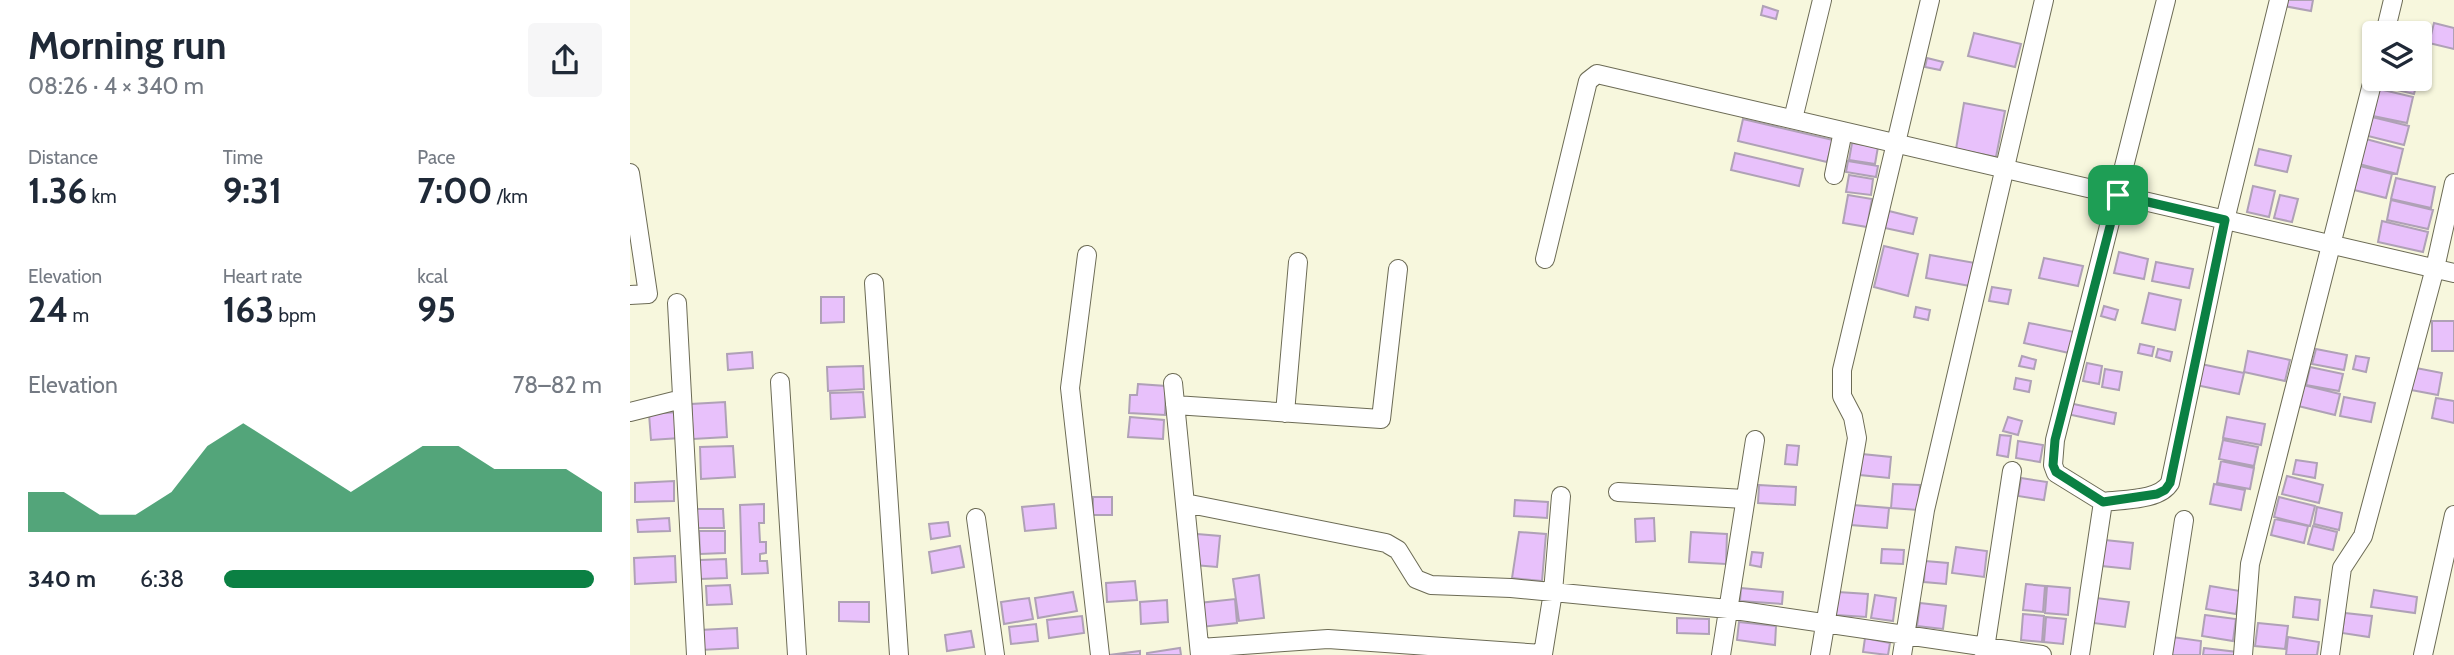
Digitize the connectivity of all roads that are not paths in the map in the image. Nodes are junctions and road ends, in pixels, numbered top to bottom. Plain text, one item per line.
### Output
1 (1822, 0) edge
2 (1930, 0) edge
3 (2044, 0) edge
4 (2166, 0) edge
5 (2278, 0) edge
6 (2393, 0) edge
7 (2388, 21) edge
8 (2370, 91) edge
9 (1793, 119) junction
10 (1843, 131) junction
11 (1897, 144) junction
12 (2003, 169) junction
13 (630, 173) edge
14 (1833, 175) dead end
15 (2454, 183) edge
16 (2118, 195) junction
17 (2225, 220) junction
18 (2332, 245) junction
19 (1087, 255) dead end
20 (1545, 259) dead end
21 (1298, 262) dead end
22 (2435, 268) junction
23 (1398, 269) dead end
24 (2454, 273) edge
25 (874, 283) dead end
26 (630, 295) edge
27 (677, 303) dead end
28 (780, 382) dead end
29 (1173, 383) dead end
30 (682, 399) junction
31 (1175, 405) junction
32 (630, 412) edge
33 (1285, 413) junction
34 (1755, 440) dead end
35 (2012, 471) dead end
36 (1618, 492) dead end
37 (1560, 496) dead end
38 (1745, 499) junction
39 (2103, 502) junction
40 (1185, 503) junction
41 (2454, 515) edge
42 (976, 518) dead end
43 (2184, 520) dead end
44 (1553, 592) junction
45 (1728, 609) junction
46 (1825, 624) junction
47 (1906, 634) junction
48 (1200, 651) edge
49 (1985, 651) edge
50 (1551, 654) edge
51 (696, 655) edge
52 (797, 655) edge
53 (899, 655) edge
54 (995, 655) edge
55 (1100, 655) edge
56 (1721, 655) edge
57 (1820, 655) edge
58 (1902, 655) edge
59 (2042, 655) edge
60 (2080, 655) edge
61 (2163, 655) edge
62 (2243, 655) edge
63 (2330, 655) edge
64 (2423, 655) edge

1 - 9 street
2 - 11 street
3 - 12 street
4 - 16 street
5 - 17 street
6 - 7 street
8 - 18 street
9 - 10 street
9 - 20 street
10 - 11 street
10 - 14 street
11 - 12 street
11 - 46 street
12 - 16 street
12 - 47 street
13 - 26 street
15 - 22 street
16 - 17 street
16 - 39 street
17 - 18 street
17 - 39 street
18 - 22 street
18 - 62 street
19 - 55 street
21 - 33 street
22 - 24 street
22 - 63 street
23 - 33 street
25 - 53 street
27 - 30 street
28 - 52 street
29 - 31 street
30 - 32 street
30 - 51 street
31 - 33 street
31 - 40 street
34 - 38 street
35 - 49 street
36 - 38 street
37 - 44 street
38 - 45 street
39 - 60 street
40 - 44 street
40 - 48 street
41 - 64 street
42 - 54 street
43 - 61 street
44 - 45 street
44 - 50 street
45 - 46 street
45 - 56 street
46 - 47 street
46 - 57 street
47 - 49 street
47 - 58 street
48 - 50 street
49 - 59 street

